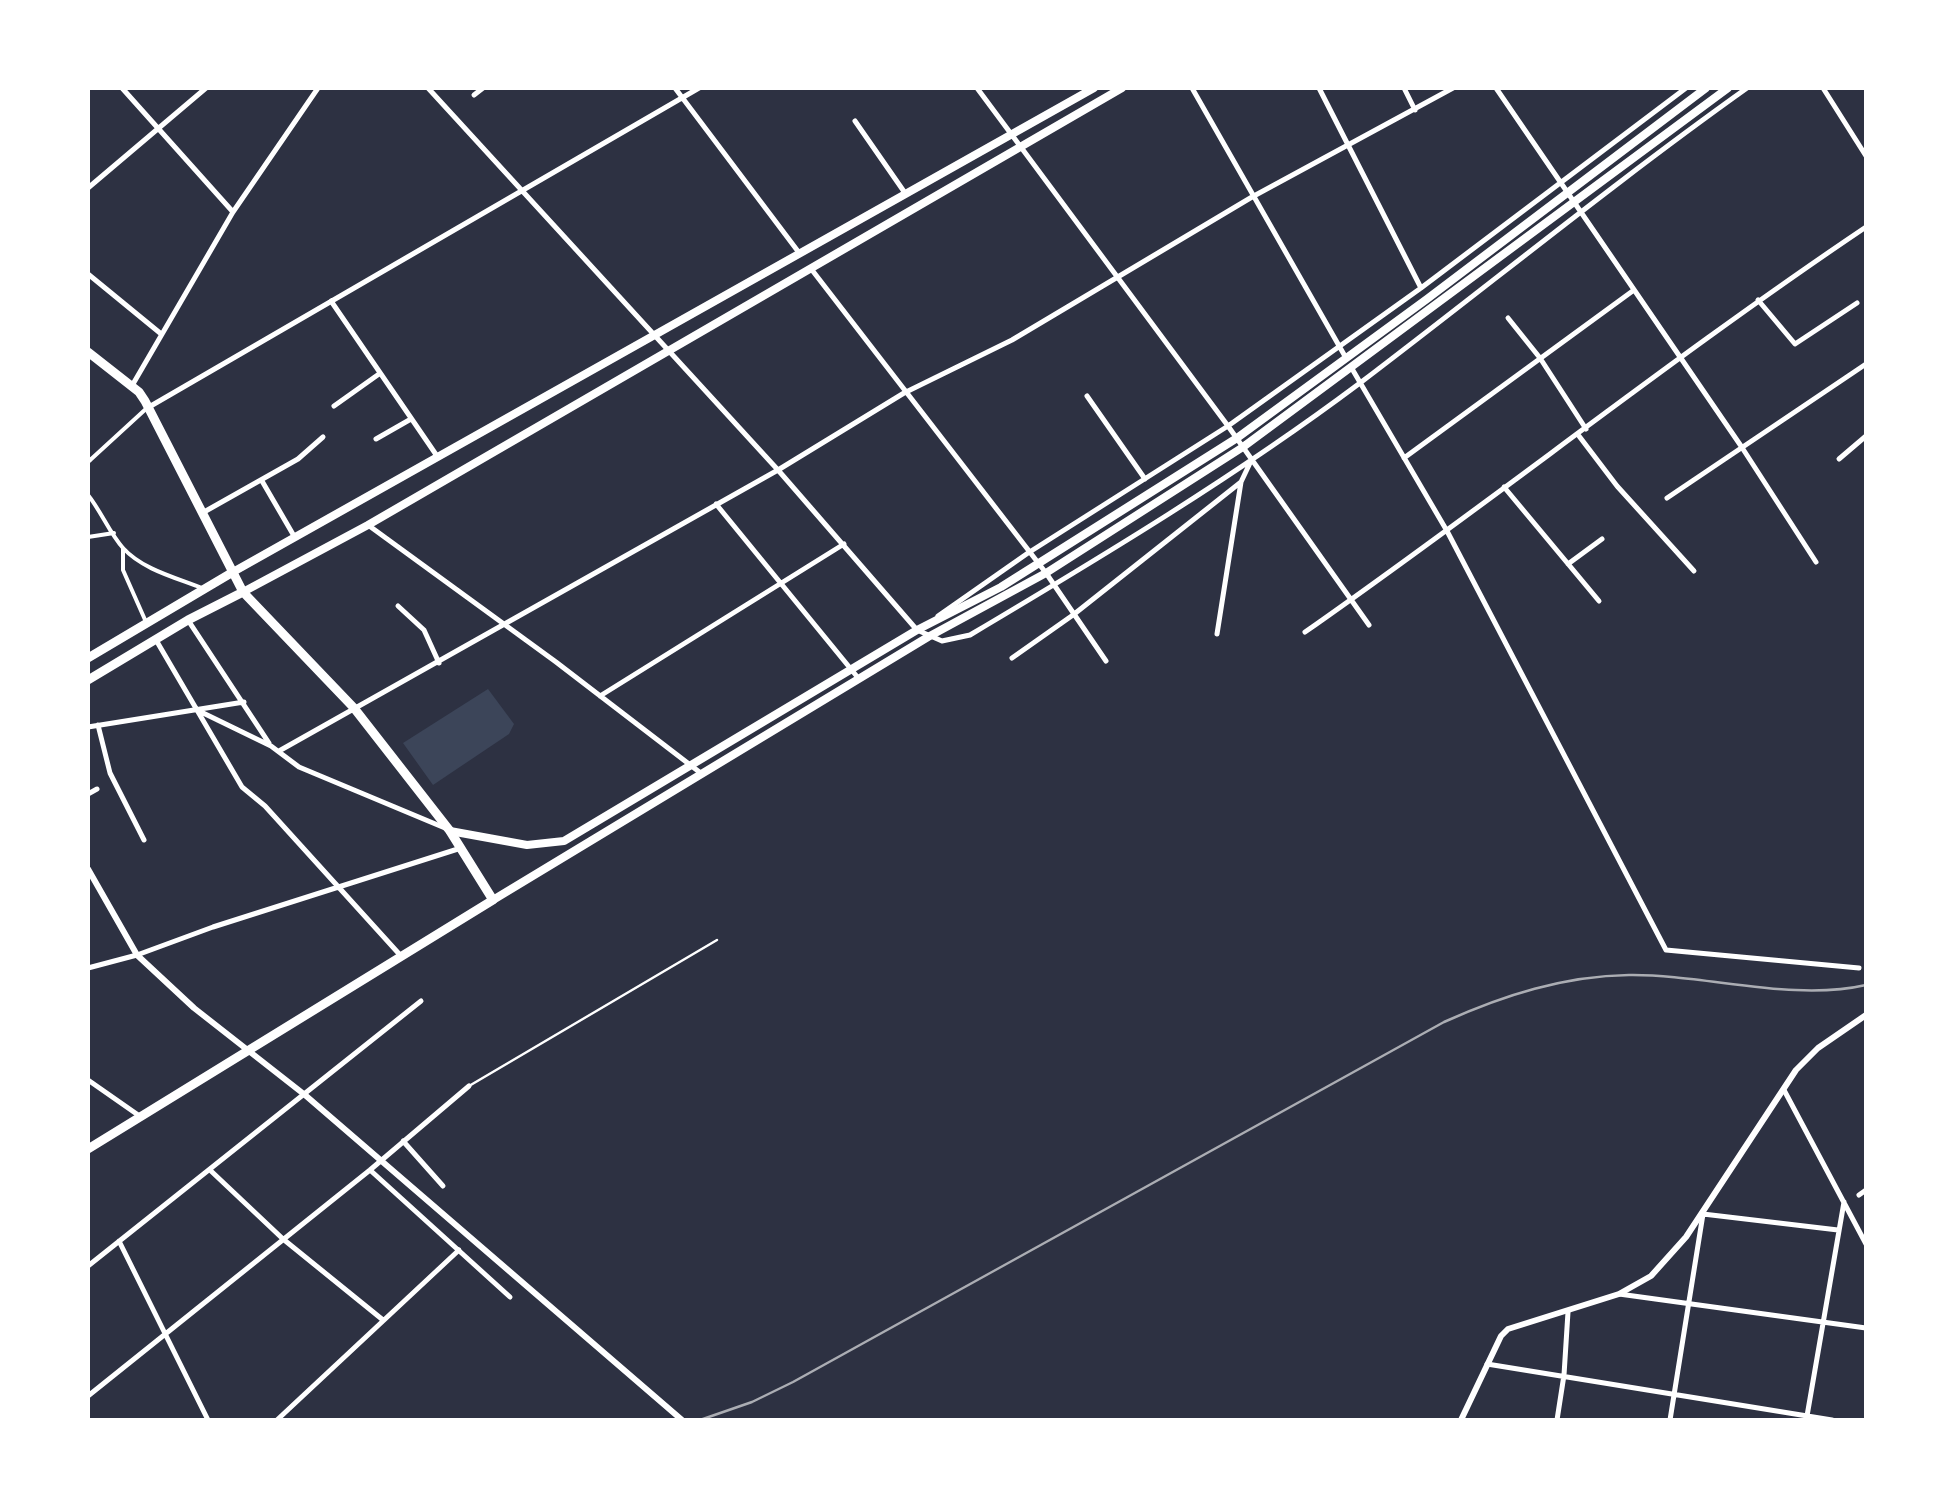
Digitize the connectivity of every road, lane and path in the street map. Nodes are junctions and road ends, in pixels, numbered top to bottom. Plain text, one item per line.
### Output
1 (122, 88) edge
2 (206, 88) edge
3 (318, 88) edge
4 (428, 88) edge
5 (483, 88) edge
6 (675, 88) edge
7 (700, 88) edge
8 (978, 88) edge
9 (1094, 88) edge
10 (1122, 88) edge
11 (1192, 88) edge
12 (1318, 88) edge
13 (1404, 88) edge
14 (1452, 88) edge
15 (1496, 88) edge
16 (1686, 88) edge
17 (1706, 88) edge
18 (1728, 88) edge
19 (1747, 88) edge
20 (1823, 88) edge
21 (474, 96) dead end
22 (682, 97) junction
23 (1414, 110) junction
24 (855, 122) dead end
25 (158, 128) junction
26 (1014, 134) junction
27 (1024, 146) junction
28 (1348, 146) junction
29 (1866, 156) edge
30 (1560, 183) junction
31 (88, 188) edge
32 (525, 190) junction
33 (1567, 193) junction
34 (906, 195) junction
35 (1252, 197) junction
36 (1573, 202) junction
37 (233, 212) junction
38 (1581, 212) junction
39 (1866, 227) edge
40 (800, 254) junction
41 (810, 267) junction
42 (88, 274) edge
43 (1115, 276) junction
44 (1421, 288) junction
45 (1634, 290) junction
46 (1758, 300) junction
47 (331, 301) junction
48 (1857, 303) dead end
49 (1508, 318) dead end
50 (160, 333) junction
51 (654, 334) junction
52 (1339, 346) junction
53 (668, 349) junction
54 (88, 352) edge
55 (1679, 356) junction
56 (1346, 358) junction
57 (1540, 358) junction
58 (1866, 364) edge
59 (1352, 368) junction
60 (379, 374) junction
61 (1360, 383) junction
62 (132, 387) junction
63 (904, 394) junction
64 (1086, 396) dead end
65 (334, 406) dead end
66 (148, 407) junction
67 (411, 419) junction
68 (1228, 426) junction
69 (1586, 429) junction
70 (1578, 435) junction
71 (1866, 436) edge
72 (323, 437) dead end
73 (1237, 438) junction
74 (376, 439) dead end
75 (1741, 446) junction
76 (1243, 447) junction
77 (438, 458) junction
78 (1404, 458) junction
79 (1839, 459) dead end
80 (88, 460) edge
81 (1252, 460) junction
82 (778, 470) junction
83 (1145, 479) junction
84 (261, 480) junction
85 (1241, 482) junction
86 (1504, 487) junction
87 (88, 495) edge
88 (1666, 498) dead end
89 (716, 504) junction
90 (201, 514) junction
91 (368, 525) junction
92 (1447, 531) junction
93 (114, 532) junction
94 (88, 537) edge
95 (296, 539) junction
96 (1602, 539) dead end
97 (844, 544) junction
98 (123, 548) junction
99 (1028, 553) junction
100 (1816, 562) dead end
101 (1039, 565) junction
102 (1568, 565) junction
103 (1694, 571) dead end
104 (233, 572) junction
105 (1046, 573) junction
106 (782, 582) junction
107 (1053, 586) junction
108 (202, 588) junction
109 (243, 592) junction
110 (1351, 600) junction
111 (1599, 601) dead end
112 (398, 606) dead end
113 (1073, 615) junction
114 (188, 620) junction
115 (146, 622) junction
116 (931, 623) junction
117 (506, 625) junction
118 (1369, 626) dead end
119 (917, 630) junction
120 (1305, 632) dead end
121 (1218, 634) dead end
122 (928, 638) junction
123 (155, 639) junction
124 (88, 658) edge
125 (1012, 658) dead end
126 (1106, 661) dead end
127 (439, 663) junction
128 (851, 669) junction
129 (859, 679) junction
130 (88, 680) edge
131 (600, 696) junction
132 (244, 702) junction
133 (354, 708) junction
134 (196, 710) junction
135 (98, 725) junction
136 (88, 727) edge
137 (271, 746) junction
138 (279, 751) junction
139 (692, 766) junction
140 (702, 774) junction
141 (97, 789) dead end
142 (88, 794) edge
143 (450, 830) junction
144 (144, 840) dead end
145 (462, 848) junction
146 (88, 869) edge
147 (337, 886) junction
148 (494, 900) junction
149 (717, 940) dead end
150 (137, 955) junction
151 (401, 956) junction
152 (88, 968) edge
153 (1859, 968) dead end
154 (421, 1001) dead end
155 (1866, 1015) edge
156 (250, 1051) junction
157 (89, 1080) edge
158 (468, 1086) joint
159 (1784, 1090) junction
160 (305, 1095) junction
161 (141, 1117) junction
162 (403, 1141) junction
163 (88, 1149) edge
164 (380, 1160) junction
165 (210, 1170) junction
166 (370, 1170) junction
167 (443, 1186) dead end
168 (1866, 1190) edge
169 (1859, 1194) dead end
170 (1844, 1202) junction
171 (1702, 1214) junction
172 (1838, 1230) junction
173 (283, 1239) junction
174 (119, 1241) junction
175 (1866, 1244) edge
176 (460, 1250) junction
177 (88, 1266) edge
178 (1620, 1294) junction
179 (510, 1297) dead end
180 (1688, 1305) junction
181 (1568, 1312) junction
182 (383, 1320) junction
183 (1822, 1322) junction
184 (1866, 1328) edge
185 (165, 1336) junction
186 (1487, 1364) junction
187 (1564, 1375) junction
188 (88, 1396) edge
189 (1674, 1396) junction
190 (1807, 1419) edge
191 (208, 1420) edge
192 (278, 1420) edge
193 (682, 1420) edge
194 (1461, 1420) edge
195 (1557, 1420) edge
196 (1670, 1420) edge
197 (1832, 1420) edge

1 - 25 street
2 - 25 street
3 - 37 street
4 - 32 street
5 - 21 street
6 - 22 street
7 - 22 street
8 - 26 street
9 - 26 main road
10 - 27 main road
11 - 35 street
12 - 28 street
13 - 23 street
14 - 23 street
15 - 30 street
16 - 30 street
17 - 33 main road
18 - 36 main road
19 - 38 street
20 - 29 street
22 - 32 street
22 - 40 street
23 - 28 street
24 - 34 street
25 - 31 street
25 - 37 street
26 - 27 street
26 - 34 main road
27 - 41 main road
27 - 43 street
28 - 35 street
28 - 44 street
30 - 33 street
30 - 44 street
32 - 47 street
32 - 51 street
33 - 36 street
33 - 56 main road
34 - 40 main road
35 - 43 street
35 - 52 street
36 - 38 street
36 - 59 main road
37 - 50 street
38 - 45 street
38 - 61 street
39 - 46 street
40 - 51 main road
41 - 53 main road
41 - 63 street
42 - 50 street
43 - 63 street
43 - 68 street
44 - 52 street
45 - 55 street
45 - 57 street
46 - 48 street
46 - 55 street
47 - 60 street
47 - 66 street
49 - 57 street
50 - 62 street
51 - 53 street
51 - 77 main road
52 - 56 street
52 - 68 street
53 - 82 street
53 - 91 main road
54 - 62 main road
55 - 69 street
55 - 75 street
56 - 59 street
56 - 73 main road
57 - 69 street
57 - 78 street
58 - 75 street
59 - 61 street
59 - 76 main road
60 - 65 street
60 - 67 street
61 - 78 street
61 - 81 street
62 - 66 main road
63 - 82 street
63 - 99 street
64 - 83 street
66 - 80 street
66 - 90 main road
67 - 74 street
67 - 77 street
68 - 73 street
68 - 83 street
69 - 70 street
70 - 86 street
70 - 103 street
71 - 79 street
72 - 84 street
73 - 76 street
73 - 101 main road
75 - 88 street
75 - 100 street
76 - 81 street
76 - 105 main road
77 - 95 main road
78 - 92 street
81 - 85 street
81 - 107 street
81 - 110 street
82 - 89 street
82 - 97 street
83 - 99 street
84 - 90 street
84 - 95 street
85 - 113 street
85 - 121 street
86 - 92 street
86 - 102 street
87 - 93 street
89 - 106 street
89 - 117 street
90 - 104 main road
91 - 109 main road
91 - 117 street
92 - 110 street
92 - 153 street
93 - 94 street
93 - 98 street
95 - 104 main road
96 - 102 street
97 - 106 street
97 - 119 street
98 - 108 street
98 - 115 street
99 - 101 street
99 - 116 street
101 - 105 street
101 - 116 main road
102 - 111 street
104 - 108 main road
104 - 109 main road
105 - 107 street
105 - 122 main road
106 - 128 street
106 - 131 street
107 - 113 street
107 - 122 street
108 - 115 main road
109 - 114 main road
109 - 133 main road
110 - 118 street
110 - 120 street
112 - 127 street
113 - 125 street
113 - 126 street
114 - 123 main road
114 - 132 street
115 - 124 main road
116 - 119 main road
117 - 127 street
117 - 131 street
119 - 122 street
119 - 128 main road
122 - 129 main road
123 - 130 main road
123 - 134 street
127 - 133 street
128 - 129 street
128 - 139 main road
129 - 140 main road
131 - 139 street
132 - 134 street
132 - 137 street
133 - 138 street
133 - 143 main road
134 - 135 street
134 - 137 street
134 - 147 street
135 - 136 street
135 - 144 street
137 - 138 street
138 - 143 street
139 - 140 street
139 - 143 main road
140 - 148 main road
141 - 142 street
143 - 145 main road
145 - 147 street
145 - 148 main road
146 - 150 street
147 - 150 street
147 - 151 street
148 - 151 main road
149 - 158 lane
150 - 152 street
150 - 156 street
151 - 156 main road
154 - 160 street
155 - 159 street
156 - 160 street
156 - 161 main road
157 - 161 street
158 - 162 street
159 - 170 street
159 - 171 street
160 - 164 street
160 - 165 street
161 - 163 main road
162 - 164 street
162 - 167 street
164 - 166 street
164 - 193 street
165 - 173 street
165 - 174 street
166 - 173 street
166 - 176 street
168 - 169 street
170 - 172 street
170 - 175 street
171 - 172 street
171 - 178 street
171 - 180 street
172 - 183 street
173 - 182 street
173 - 185 street
174 - 177 street
174 - 185 street
176 - 179 street
176 - 182 street
178 - 180 street
178 - 181 street
180 - 183 street
180 - 189 street
181 - 186 street
181 - 187 street
182 - 192 street
183 - 184 street
183 - 190 street
185 - 188 street
185 - 191 street
186 - 187 street
186 - 194 street
187 - 189 street
187 - 195 street
189 - 190 street
189 - 196 street
190 - 197 street

